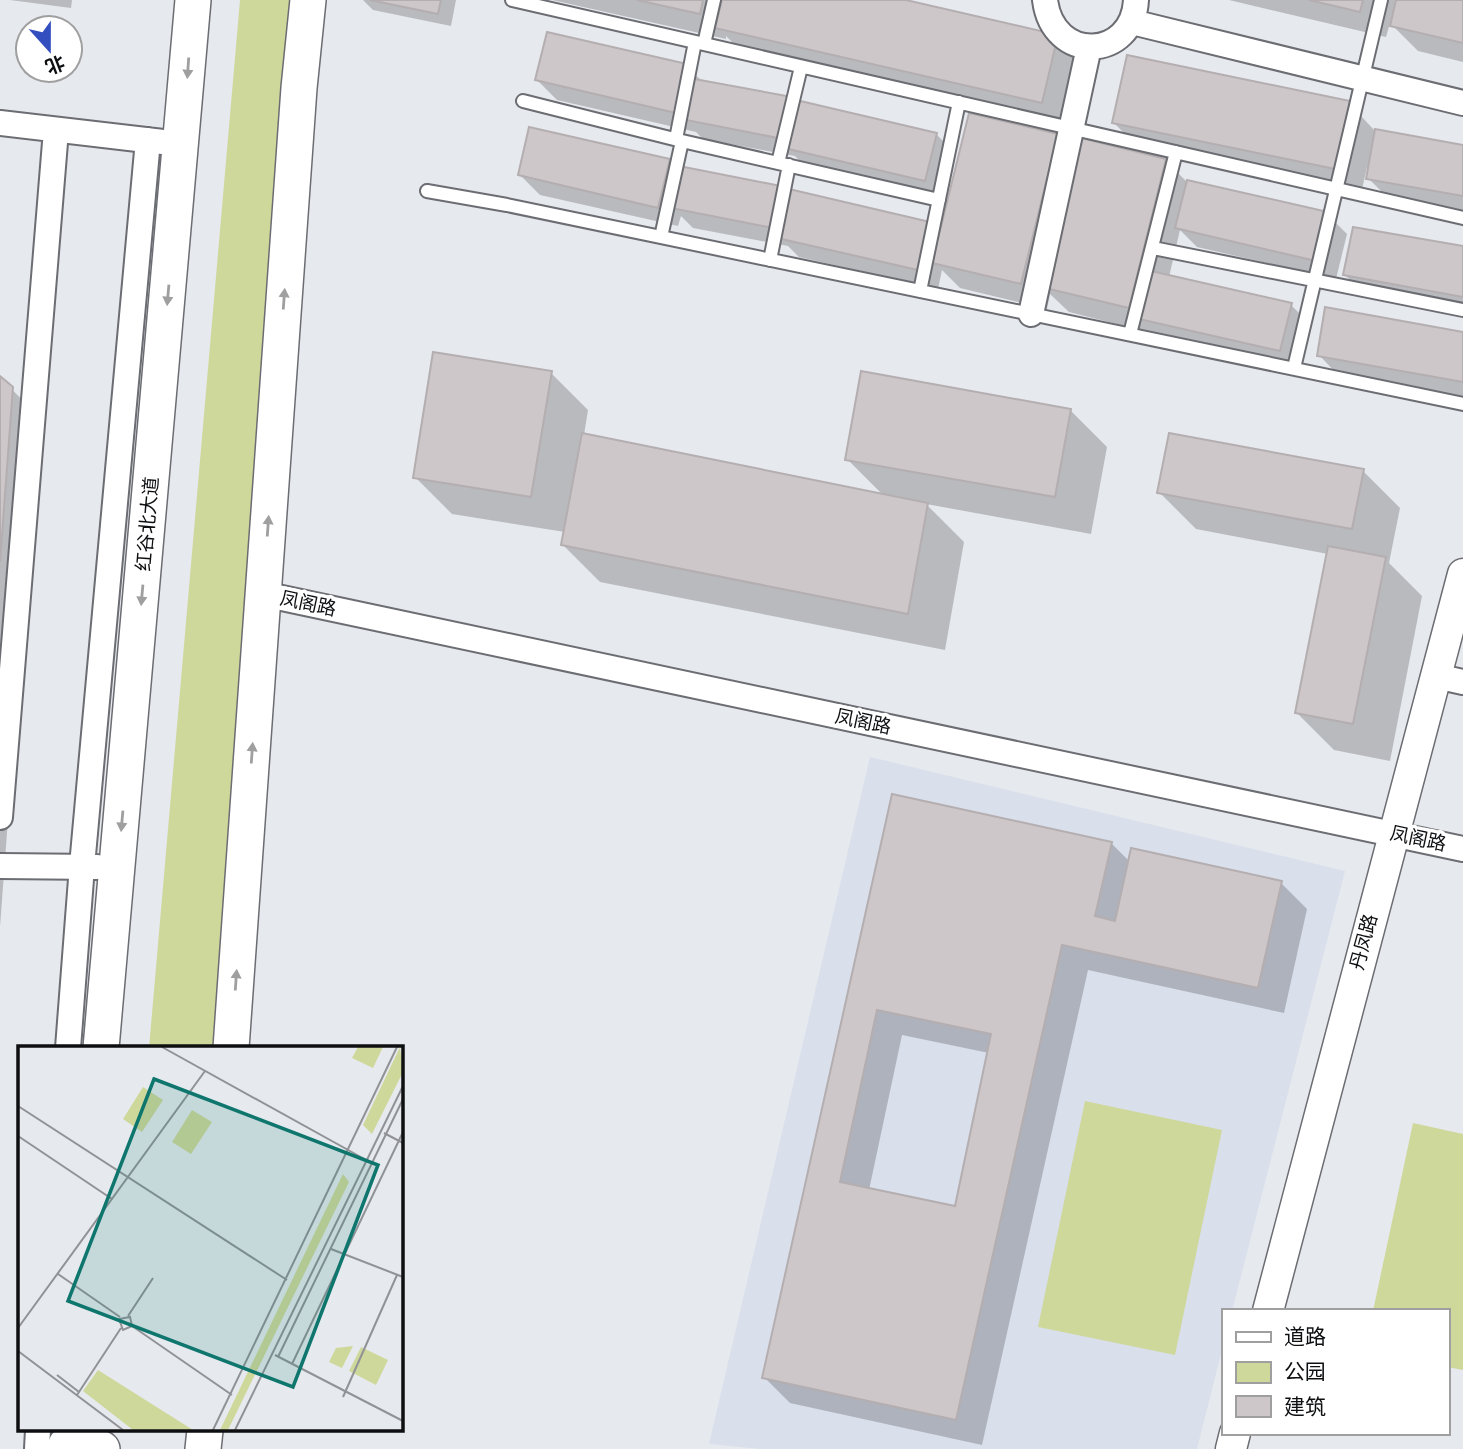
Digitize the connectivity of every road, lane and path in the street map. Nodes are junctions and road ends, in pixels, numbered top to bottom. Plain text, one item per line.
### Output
1 (193, 0) edge
2 (308, 0) edge
3 (512, 0) edge
4 (714, 0) edge
5 (1045, 0) edge
6 (1381, 0) edge
7 (1134, 11) edge
8 (700, 43) junction
9 (1089, 47) junction
10 (801, 66) junction
11 (1362, 78) junction
12 (523, 101) dead end
13 (959, 102) junction
14 (1463, 103) edge
15 (0, 123) edge
16 (1071, 128) junction
17 (56, 130) junction
18 (679, 140) junction
19 (165, 142) junction
20 (1176, 152) junction
21 (784, 164) junction
22 (1336, 188) junction
23 (427, 191) dead end
24 (939, 200) junction
25 (1463, 218) edge
26 (661, 237) junction
27 (1153, 248) junction
28 (769, 260) junction
29 (1314, 280) junction
30 (920, 291) junction
31 (1463, 310) edge
32 (1031, 314) junction
33 (1130, 334) junction
34 (1294, 368) junction
35 (1463, 404) edge
36 (1463, 574) edge
37 (263, 594) junction
38 (1449, 679) edge
39 (0, 817) edge
40 (1393, 834) junction
41 (1463, 849) edge
42 (0, 866) edge
43 (82, 866) junction
44 (117, 867) junction
45 (68, 1046) edge
46 (102, 1046) edge
47 (231, 1046) edge
48 (1269, 1309) edge
49 (55, 1441) edge
50 (103, 1449) edge

1 -> 19 main road, 红谷北大道
37 -> 2 main road
3 - 8 lane
4 - 8 lane
5 - 9 street
6 - 11 lane
7 - 9 street
7 - 11 street
8 - 10 lane
8 - 18 lane
9 - 16 street
10 - 13 lane
10 - 21 lane
11 - 14 street
11 - 22 lane
12 - 18 lane
13 - 16 lane
13 - 24 lane
15 - 17 street
16 - 20 lane
16 - 32 street
17 - 19 street
17 - 39 street
18 - 21 lane
18 - 26 lane
19 - 43 street
19 -> 44 main road, 红谷北大道
20 - 22 lane
20 - 27 lane
21 - 24 lane
21 - 28 lane
22 - 25 lane
22 - 29 lane
23 - 26 lane
24 - 30 lane
26 - 28 lane
27 - 29 lane
27 - 33 lane
28 - 30 lane
29 - 31 lane
29 - 34 lane
30 - 32 lane
32 - 33 lane
33 - 34 lane
34 - 35 lane
36 - 38 street, 丹凤路
37 - 40 street, 凤阁路
47 -> 37 main road
38 - 40 street, 丹凤路
40 - 41 street, 凤阁路
40 - 48 street, 丹凤路
42 - 43 street
43 - 44 street
43 - 45 street
44 - 46 main road, 红谷北大道
49 - 50 main road

